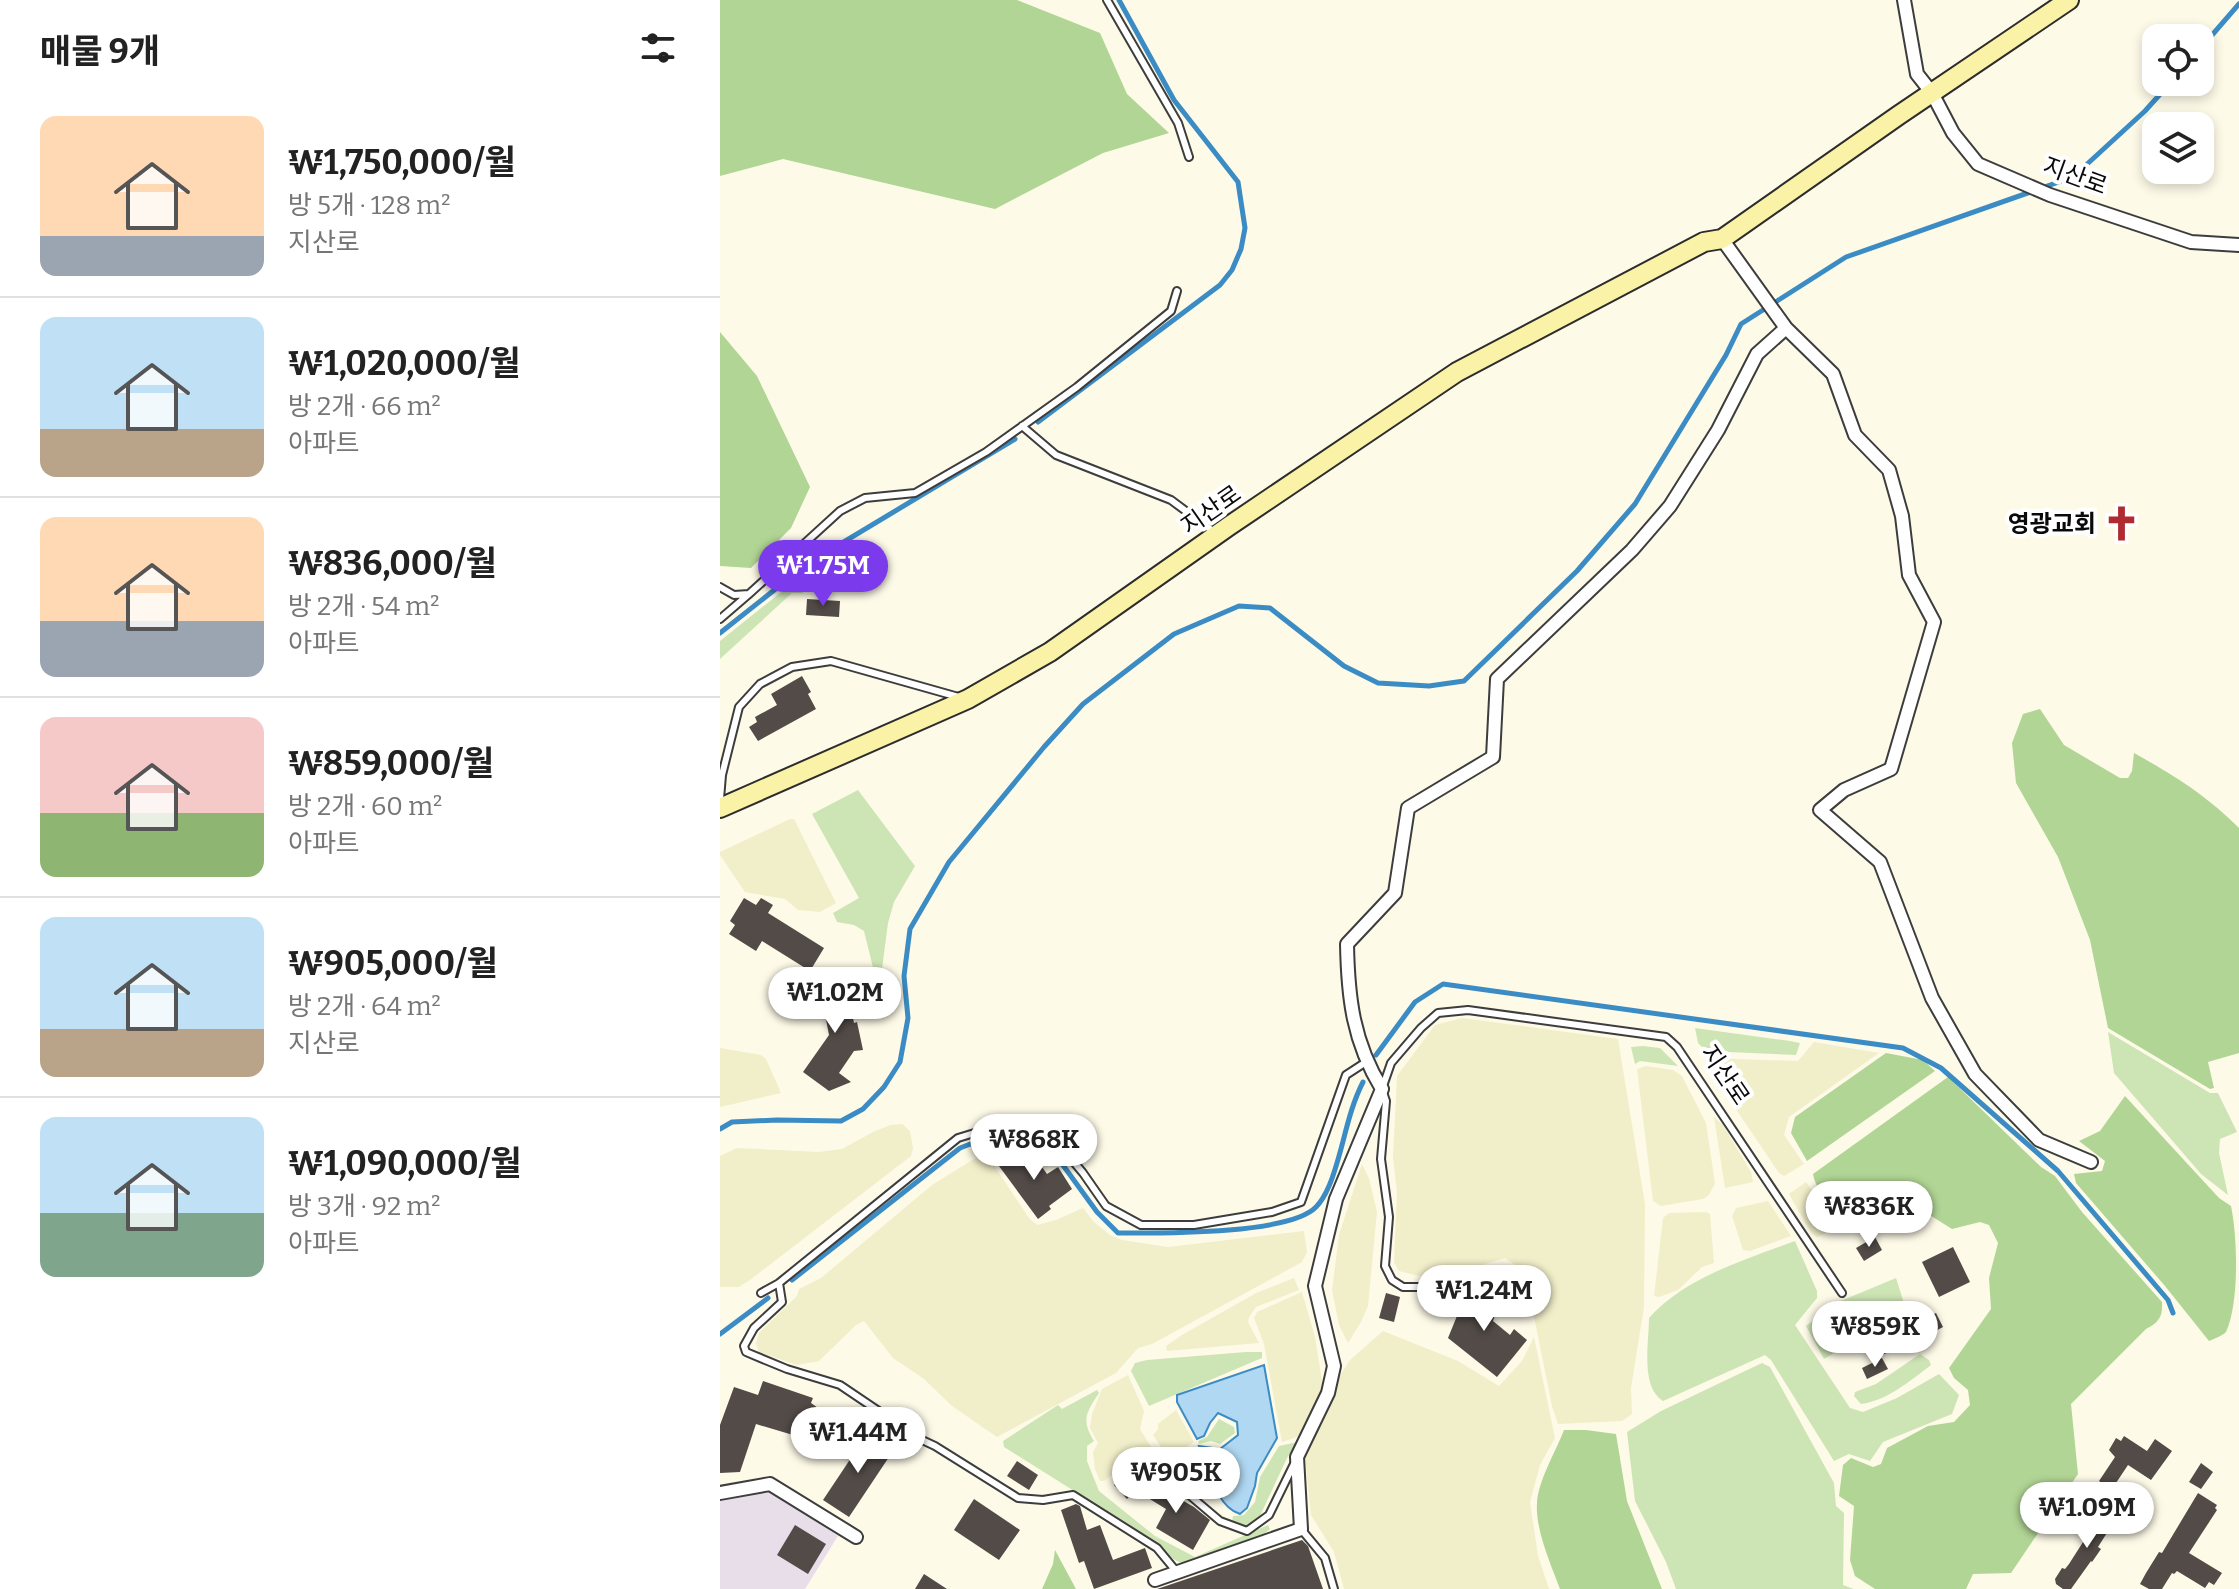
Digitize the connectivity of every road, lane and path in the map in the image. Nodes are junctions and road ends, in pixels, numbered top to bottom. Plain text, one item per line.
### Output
1 (1107, 0) edge
2 (1904, 0) edge
3 (2069, 0) edge
4 (1932, 93) junction
5 (1189, 157) dead end
6 (1722, 239) junction
7 (2239, 245) edge
8 (1177, 291) dead end
9 (1786, 328) junction
10 (1022, 426) junction
11 (1217, 534) junction
12 (720, 587) edge
13 (749, 594) junction
14 (720, 619) edge
15 (968, 699) junction
16 (720, 799) edge
17 (720, 808) edge
18 (1366, 1062) junction
19 (1382, 1089) junction
20 (2091, 1162) dead end
21 (779, 1283) junction
22 (761, 1293) dead end
23 (1842, 1293) dead end
24 (1515, 1295) dead end
25 (1297, 1457) junction
26 (1161, 1471) dead end
27 (720, 1493) edge
28 (1301, 1529) junction
29 (856, 1537) dead end
30 (1177, 1573) junction
31 (1155, 1580) dead end
32 (1334, 1589) edge

1 - 5 lane
2 - 4 street
3 - 4 main road, 지산로
4 - 6 main road, 지산로
4 - 7 street, 지산로
6 - 9 street
6 - 11 main road, 지산로
8 - 10 lane
9 - 18 street, 지산로
9 - 20 street
10 - 11 lane
10 - 13 lane
11 - 15 main road, 지산로
12 - 13 lane
13 - 14 lane
15 - 16 lane
15 - 17 main road, 지산로
18 - 19 street, 지산로
18 - 21 lane
19 - 23 lane, 지산로
19 - 24 lane, 지산로
19 - 25 street, 지산로
21 - 22 lane
21 - 30 lane
25 - 26 lane
25 - 28 street, 지산로
27 - 29 street
28 - 30 street
28 - 32 lane
30 - 31 street

